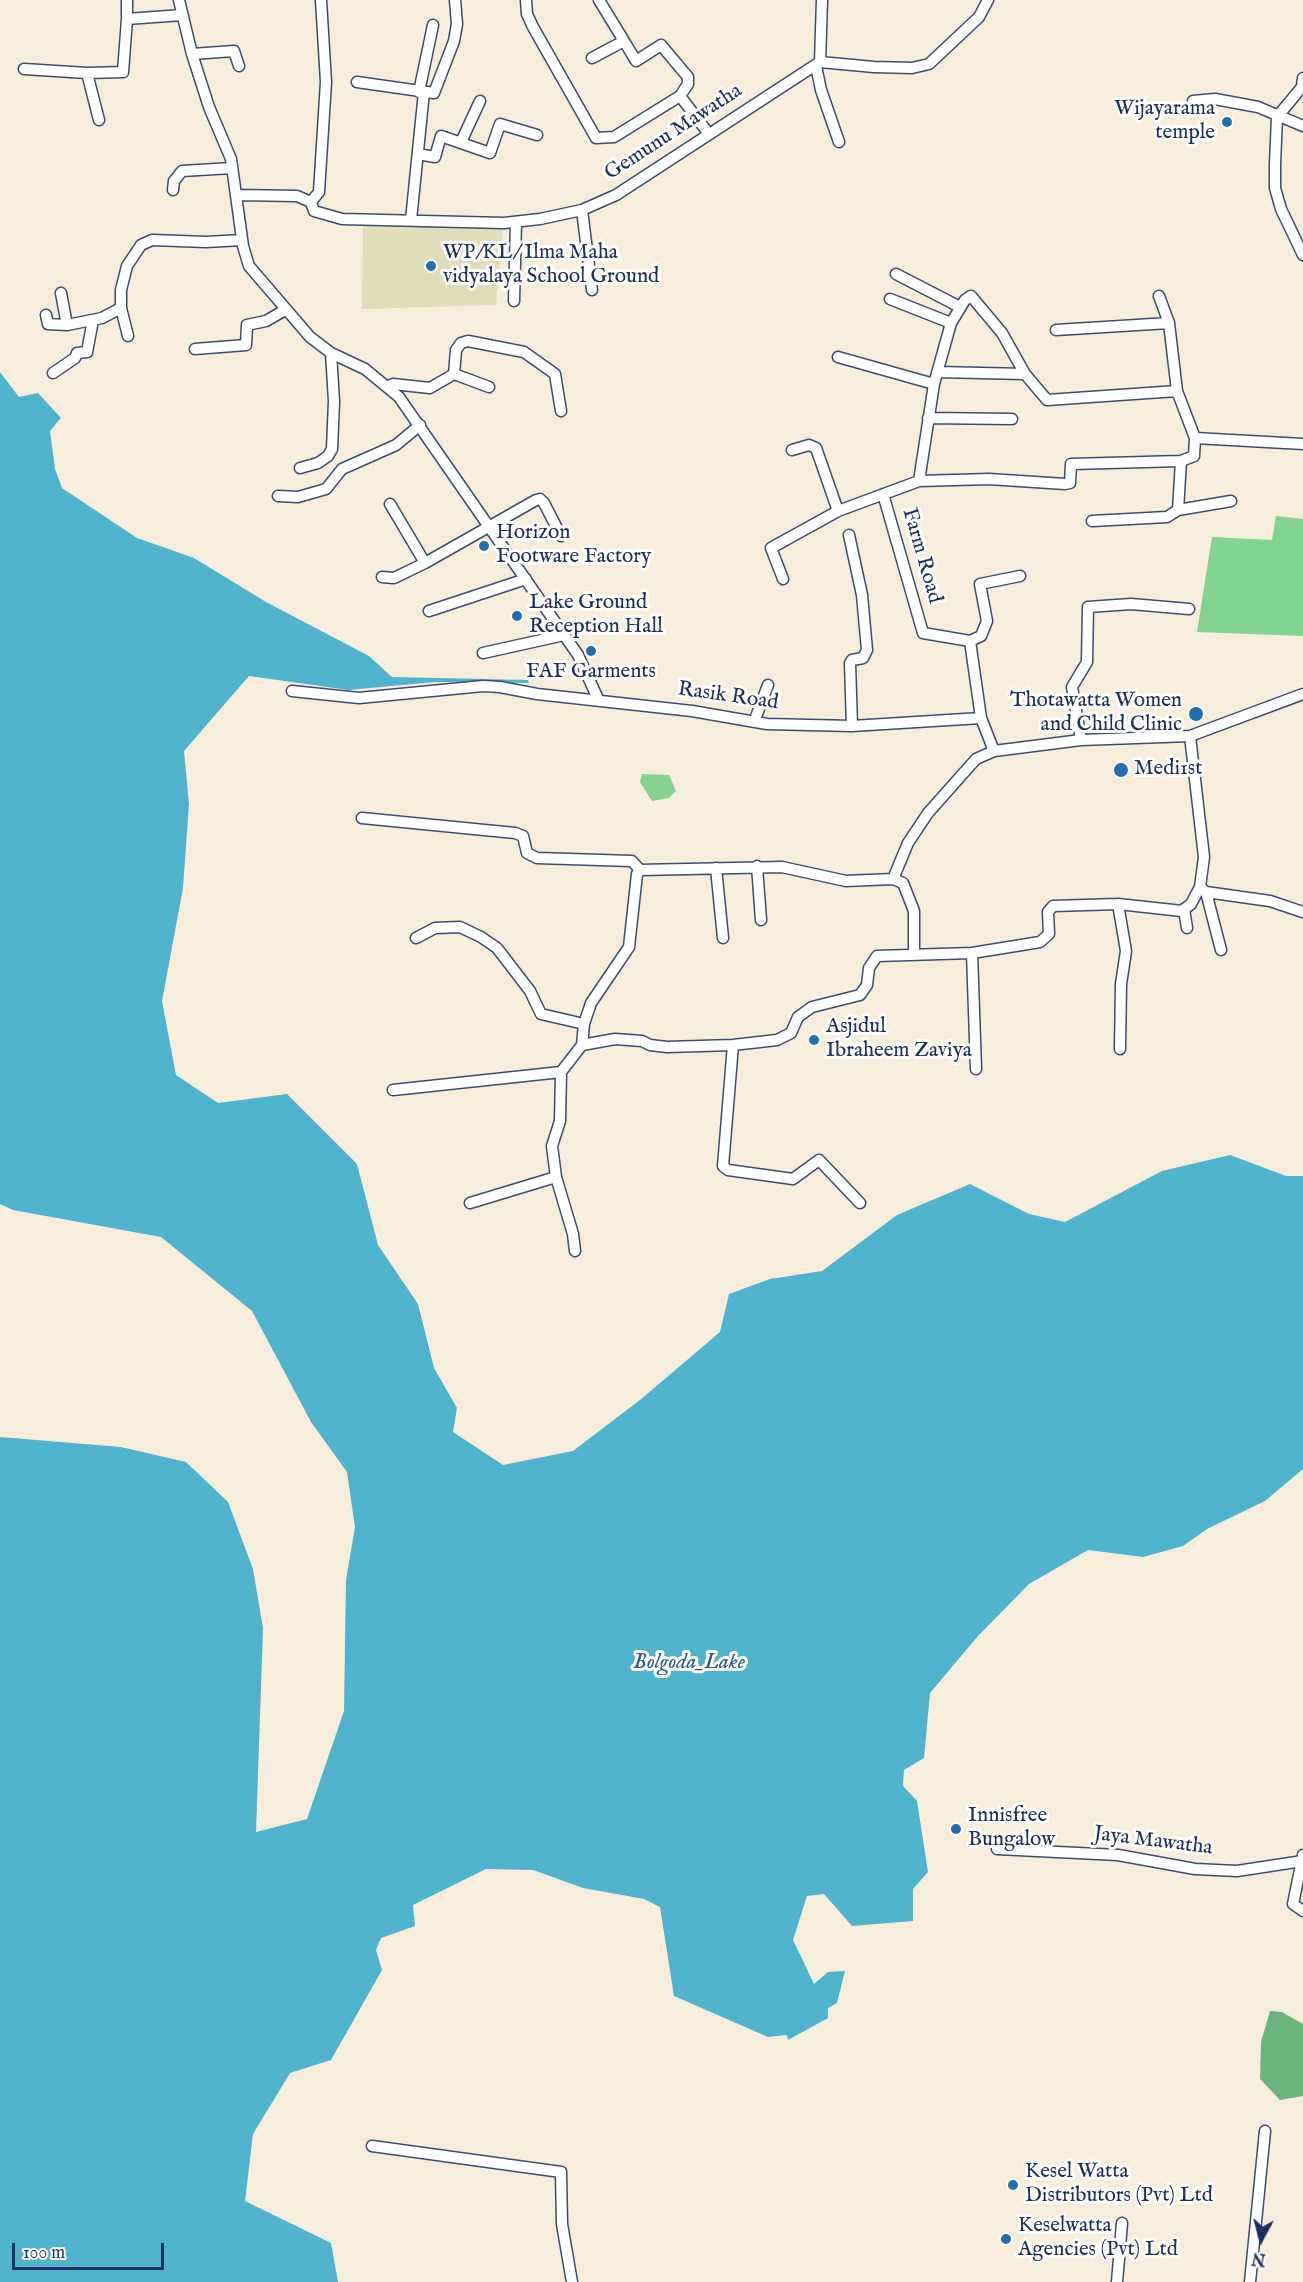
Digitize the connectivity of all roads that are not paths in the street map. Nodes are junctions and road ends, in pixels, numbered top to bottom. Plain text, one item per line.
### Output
1 (127, 0) edge
2 (179, 0) edge
3 (321, 0) edge
4 (455, 0) edge
5 (526, 0) edge
6 (599, 0) edge
7 (822, 0) edge
8 (988, 0) edge
9 (182, 15) junction
10 (127, 19) junction
11 (433, 25) dead end
12 (624, 41) junction
13 (192, 54) junction
14 (592, 58) dead end
15 (818, 64) junction
16 (238, 66) dead end
17 (24, 69) dead end
18 (87, 73) junction
19 (1303, 78) edge
20 (357, 82) dead end
21 (421, 92) junction
22 (680, 96) junction
23 (480, 101) dead end
24 (1193, 101) dead end
25 (1277, 117) junction
26 (99, 120) dead end
27 (1303, 126) edge
28 (709, 134) junction
29 (537, 135) dead end
30 (461, 142) junction
31 (839, 142) dead end
32 (418, 154) junction
33 (232, 168) junction
34 (173, 190) dead end
35 (236, 195) junction
36 (310, 202) junction
37 (582, 210) junction
38 (411, 220) junction
39 (516, 222) junction
40 (242, 240) junction
41 (1303, 255) edge
42 (896, 274) dead end
43 (592, 290) dead end
44 (61, 293) dead end
45 (1159, 296) dead end
46 (890, 299) dead end
47 (514, 301) dead end
48 (960, 307) junction
49 (121, 308) junction
50 (285, 310) junction
51 (46, 315) dead end
52 (93, 320) junction
53 (951, 323) junction
54 (1169, 323) junction
55 (67, 325) junction
56 (1056, 330) dead end
57 (128, 336) dead end
58 (195, 349) dead end
59 (331, 353) junction
60 (838, 357) dead end
61 (938, 372) junction
62 (52, 373) dead end
63 (454, 374) junction
64 (1025, 374) junction
65 (934, 384) junction
66 (387, 387) junction
67 (489, 387) dead end
68 (1177, 391) junction
69 (561, 411) dead end
70 (928, 418) junction
71 (1012, 419) dead end
72 (420, 425) junction
73 (1195, 438) junction
74 (1303, 444) edge
75 (792, 450) dead end
76 (1180, 461) junction
77 (300, 468) dead end
78 (920, 482) junction
79 (883, 494) junction
80 (278, 496) dead end
81 (1231, 501) dead end
82 (390, 504) dead end
83 (1178, 510) junction
84 (838, 511) junction
85 (1092, 521) dead end
86 (489, 528) junction
87 (849, 535) dead end
88 (561, 536) dead end
89 (425, 563) junction
90 (1020, 576) dead end
91 (382, 577) dead end
92 (526, 579) junction
93 (783, 579) dead end
94 (1189, 609) dead end
95 (429, 611) dead end
96 (564, 635) junction
97 (970, 642) junction
98 (483, 653) dead end
99 (768, 685) dead end
100 (292, 691) dead end
101 (1303, 694) edge
102 (599, 701) junction
103 (981, 718) junction
104 (754, 722) junction
105 (852, 726) junction
106 (1190, 736) junction
107 (1081, 740) junction
108 (994, 751) junction
109 (362, 818) dead end
110 (757, 867) junction
111 (716, 868) junction
112 (640, 870) junction
113 (893, 879) junction
114 (1203, 890) junction
115 (1118, 904) junction
116 (1184, 909) junction
117 (1303, 912) edge
118 (761, 920) dead end
119 (1187, 928) dead end
120 (416, 938) dead end
121 (723, 939) dead end
122 (1221, 950) dead end
123 (972, 953) junction
124 (914, 955) junction
125 (584, 1024) junction
126 (582, 1045) junction
127 (733, 1045) junction
128 (1120, 1049) dead end
129 (975, 1069) dead end
130 (561, 1072) junction
131 (393, 1090) dead end
132 (556, 1177) junction
133 (470, 1203) dead end
134 (860, 1203) dead end
135 (575, 1251) dead end
136 (997, 1849) dead end
137 (1303, 1859) edge
138 (1303, 1911) edge
139 (1265, 2131) dead end
140 (372, 2145) dead end
141 (1122, 2223) dead end
142 (572, 2282) edge
143 (1117, 2282) edge
144 (1250, 2282) edge

1 - 10 street
2 - 9 street
3 - 36 street
4 - 21 street
5 - 22 street
6 - 12 street
7 - 15 street
8 - 15 street
9 - 10 street
9 - 13 street
10 - 18 street
11 - 21 street
12 - 14 street
12 - 22 street
13 - 16 street
13 - 33 street
15 - 28 street, Gemunu Mawatha
15 - 31 street
17 - 18 street
18 - 26 street
19 - 25 street
20 - 21 street
21 - 32 street
22 - 28 street
23 - 30 street
24 - 25 street
25 - 27 street
25 - 41 street
28 - 37 street, Gemunu Mawatha
29 - 30 street
30 - 32 street
32 - 38 street
33 - 34 street
33 - 35 street
35 - 36 street, Gemunu Mawatha
35 - 40 street
36 - 38 street, Gemunu Mawatha
37 - 39 street, Gemunu Mawatha
37 - 43 street
38 - 39 street, Gemunu Mawatha
39 - 47 street
40 - 49 street
40 - 50 street
42 - 48 street
44 - 55 street
45 - 54 street
46 - 53 street
48 - 53 street, Farm Road
48 - 64 street
49 - 52 street
49 - 57 street
50 - 58 street
50 - 59 street
51 - 55 street
52 - 55 street
52 - 62 street
53 - 61 street, Farm Road
54 - 56 street
54 - 68 street
59 - 66 street
59 - 77 street
60 - 65 street
61 - 64 street
61 - 65 street, Farm Road
63 - 66 street
63 - 67 street
63 - 69 street
64 - 68 street
65 - 70 street, Farm Road
66 - 72 street
68 - 73 street
70 - 71 street
70 - 78 street, Farm Road
72 - 80 street
72 - 86 street
73 - 74 street
73 - 76 street
75 - 84 street
76 - 78 street
76 - 83 street
78 - 79 street, Farm Road
79 - 84 street
79 - 97 street, Farm Road
81 - 83 street
82 - 89 street
83 - 85 street
84 - 93 street
86 - 88 street
86 - 89 street
86 - 92 street
87 - 105 street
89 - 91 street
90 - 97 street
92 - 95 street
92 - 96 street
94 - 107 street
96 - 98 street
96 - 102 street
97 - 103 street
99 - 104 street
100 - 102 street, Rasik Road
101 - 106 street
102 - 104 street, Rasik Road
103 - 105 street, Rasik Road
103 - 108 street
104 - 105 street, Rasik Road
106 - 107 street
106 - 114 street
107 - 108 street
108 - 113 street
109 - 112 street
110 - 111 street
110 - 113 street
110 - 118 street
111 - 112 street
111 - 121 street
112 - 125 street
113 - 124 street
114 - 116 street
114 - 117 street
114 - 122 street
115 - 116 street
115 - 123 street
115 - 128 street
116 - 119 street
120 - 125 street
123 - 124 street
123 - 129 street
124 - 127 street
125 - 126 street
126 - 127 street
126 - 130 street
127 - 134 street
130 - 131 street
130 - 132 street
132 - 133 street
132 - 135 street
136 - 137 street, Jaya Mawatha
137 - 138 street
139 - 144 street
140 - 142 street
141 - 143 street

